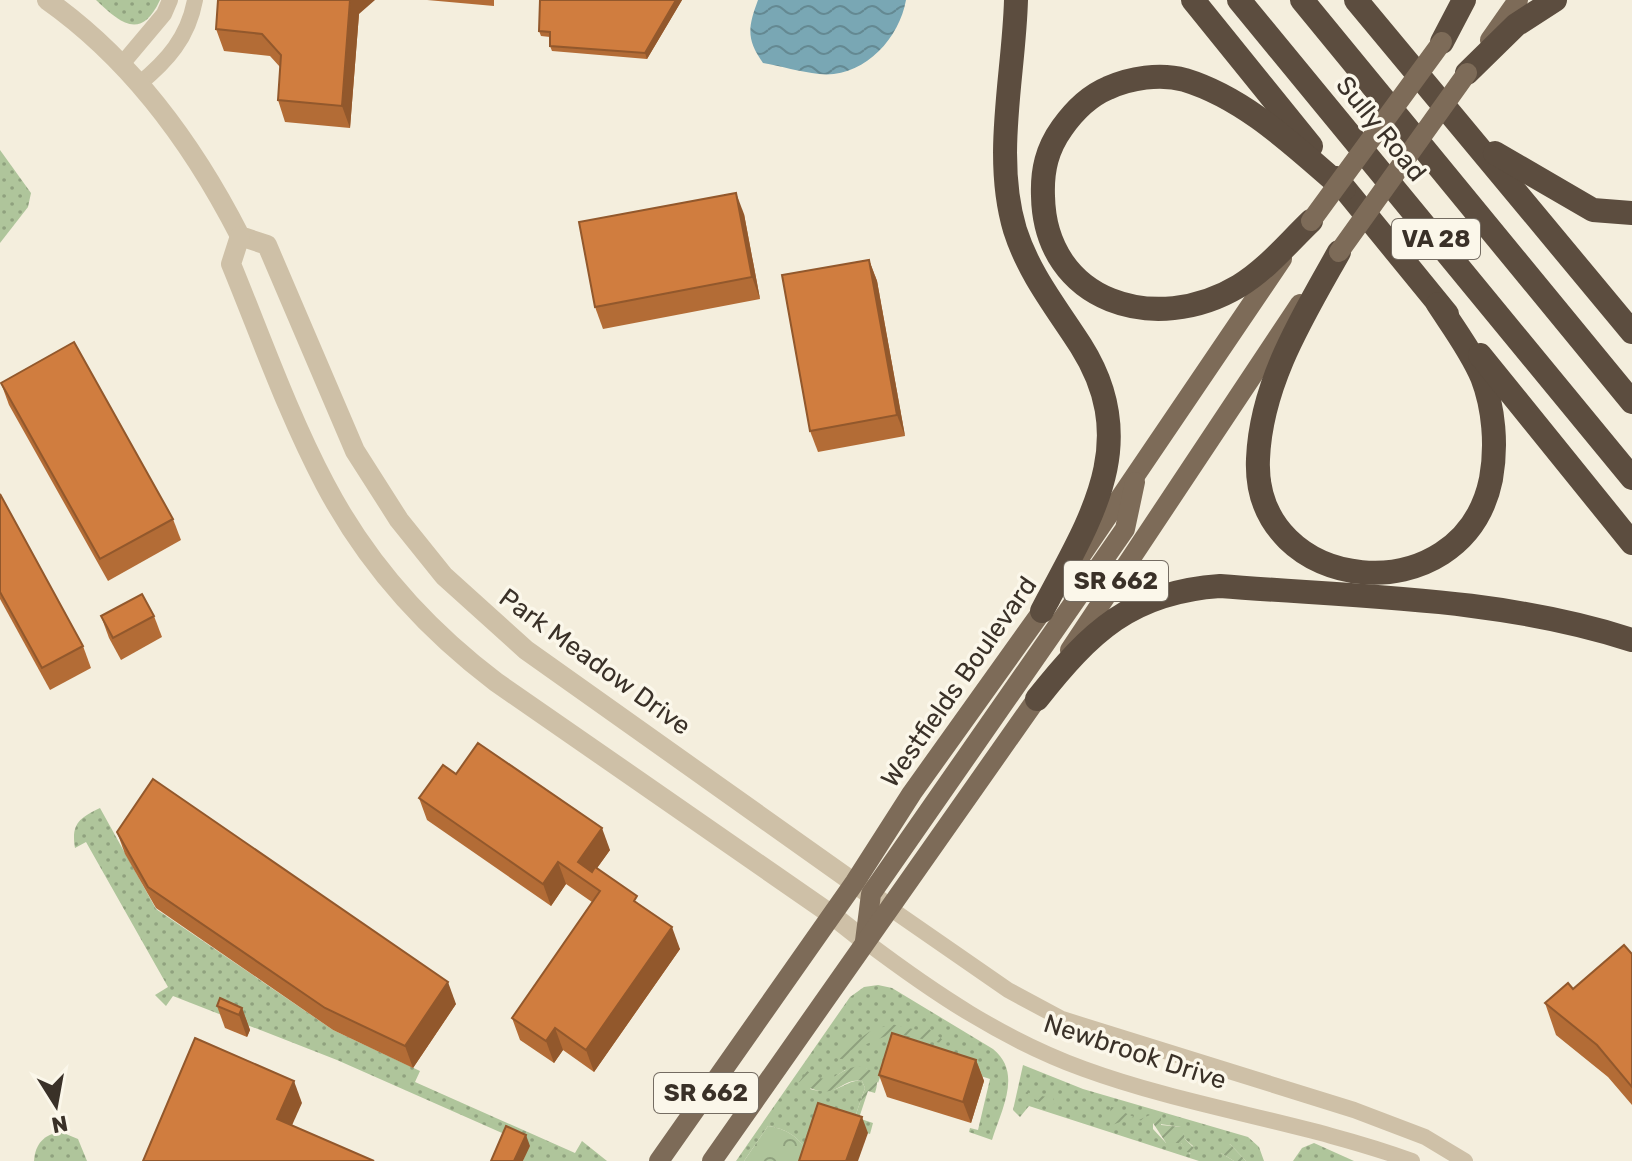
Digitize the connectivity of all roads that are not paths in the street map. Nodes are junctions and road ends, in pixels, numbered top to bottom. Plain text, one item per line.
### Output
1 (47, 0) edge
2 (170, 0) edge
3 (195, 0) edge
4 (1016, 0) edge
5 (1193, 0) edge
6 (1239, 0) edge
7 (1302, 0) edge
8 (1464, 0) edge
9 (1471, 0) edge
10 (1518, 0) edge
11 (1555, 0) edge
12 (1360, 4) edge
13 (1442, 42) junction
14 (122, 64) junction
15 (1467, 73) junction
16 (139, 84) junction
17 (1461, 125) junction
18 (1344, 189) junction
19 (1632, 213) edge
20 (1311, 221) junction
21 (240, 236) junction
22 (1339, 252) junction
23 (1438, 304) junction
24 (1632, 332) edge
25 (1632, 402) edge
26 (1137, 474) junction
27 (1632, 478) edge
28 (1632, 543) edge
29 (1042, 611) junction
30 (1632, 640) edge
31 (1037, 699) junction
32 (863, 888) junction
33 (891, 909) junction
34 (832, 915) junction
35 (865, 941) junction
36 (659, 1161) edge
37 (712, 1161) edge
38 (1412, 1161) edge
39 (1465, 1161) edge

1 - 14 street, Park Meadow Drive
2 - 14 street
3 - 16 street
4 - 29 highway
5 - 18 highway
6 - 27 highway, Sully Road / VA 28
7 - 25 highway, Sully Road / VA 28
8 - 13 highway
9 - 13 main road, Westfields Boulevard / SR 662
10 - 15 main road, SR 662
11 - 15 highway
12 - 17 highway
13 - 20 main road, Westfields Boulevard / SR 662, bridge
14 - 16 street, Park Meadow Drive
15 - 22 main road, SR 662, bridge
16 - 21 street, Park Meadow Drive
17 - 19 highway
17 - 24 highway
18 - 20 highway
18 - 23 highway
20 - 26 main road, Westfields Boulevard / SR 662
21 - 32 street, Park Meadow Drive
21 - 34 street, Newbrook Drive
22 - 23 highway
22 - 31 main road, SR 662
23 - 28 highway
26 - 29 main road, Westfields Boulevard / SR 662
26 - 32 main road
29 - 32 main road, Westfields Boulevard / SR 662
30 - 31 highway
31 - 33 main road, SR 662
32 - 33 street, Newbrook Drive
32 - 34 main road, Westfields Boulevard / SR 662
32 - 35 main road
33 - 35 main road, SR 662
33 - 39 street, Newbrook Drive
34 - 35 street, Newbrook Drive
34 - 36 main road, Westfields Boulevard / SR 662
35 - 37 main road, SR 662
35 - 38 street, Newbrook Drive

